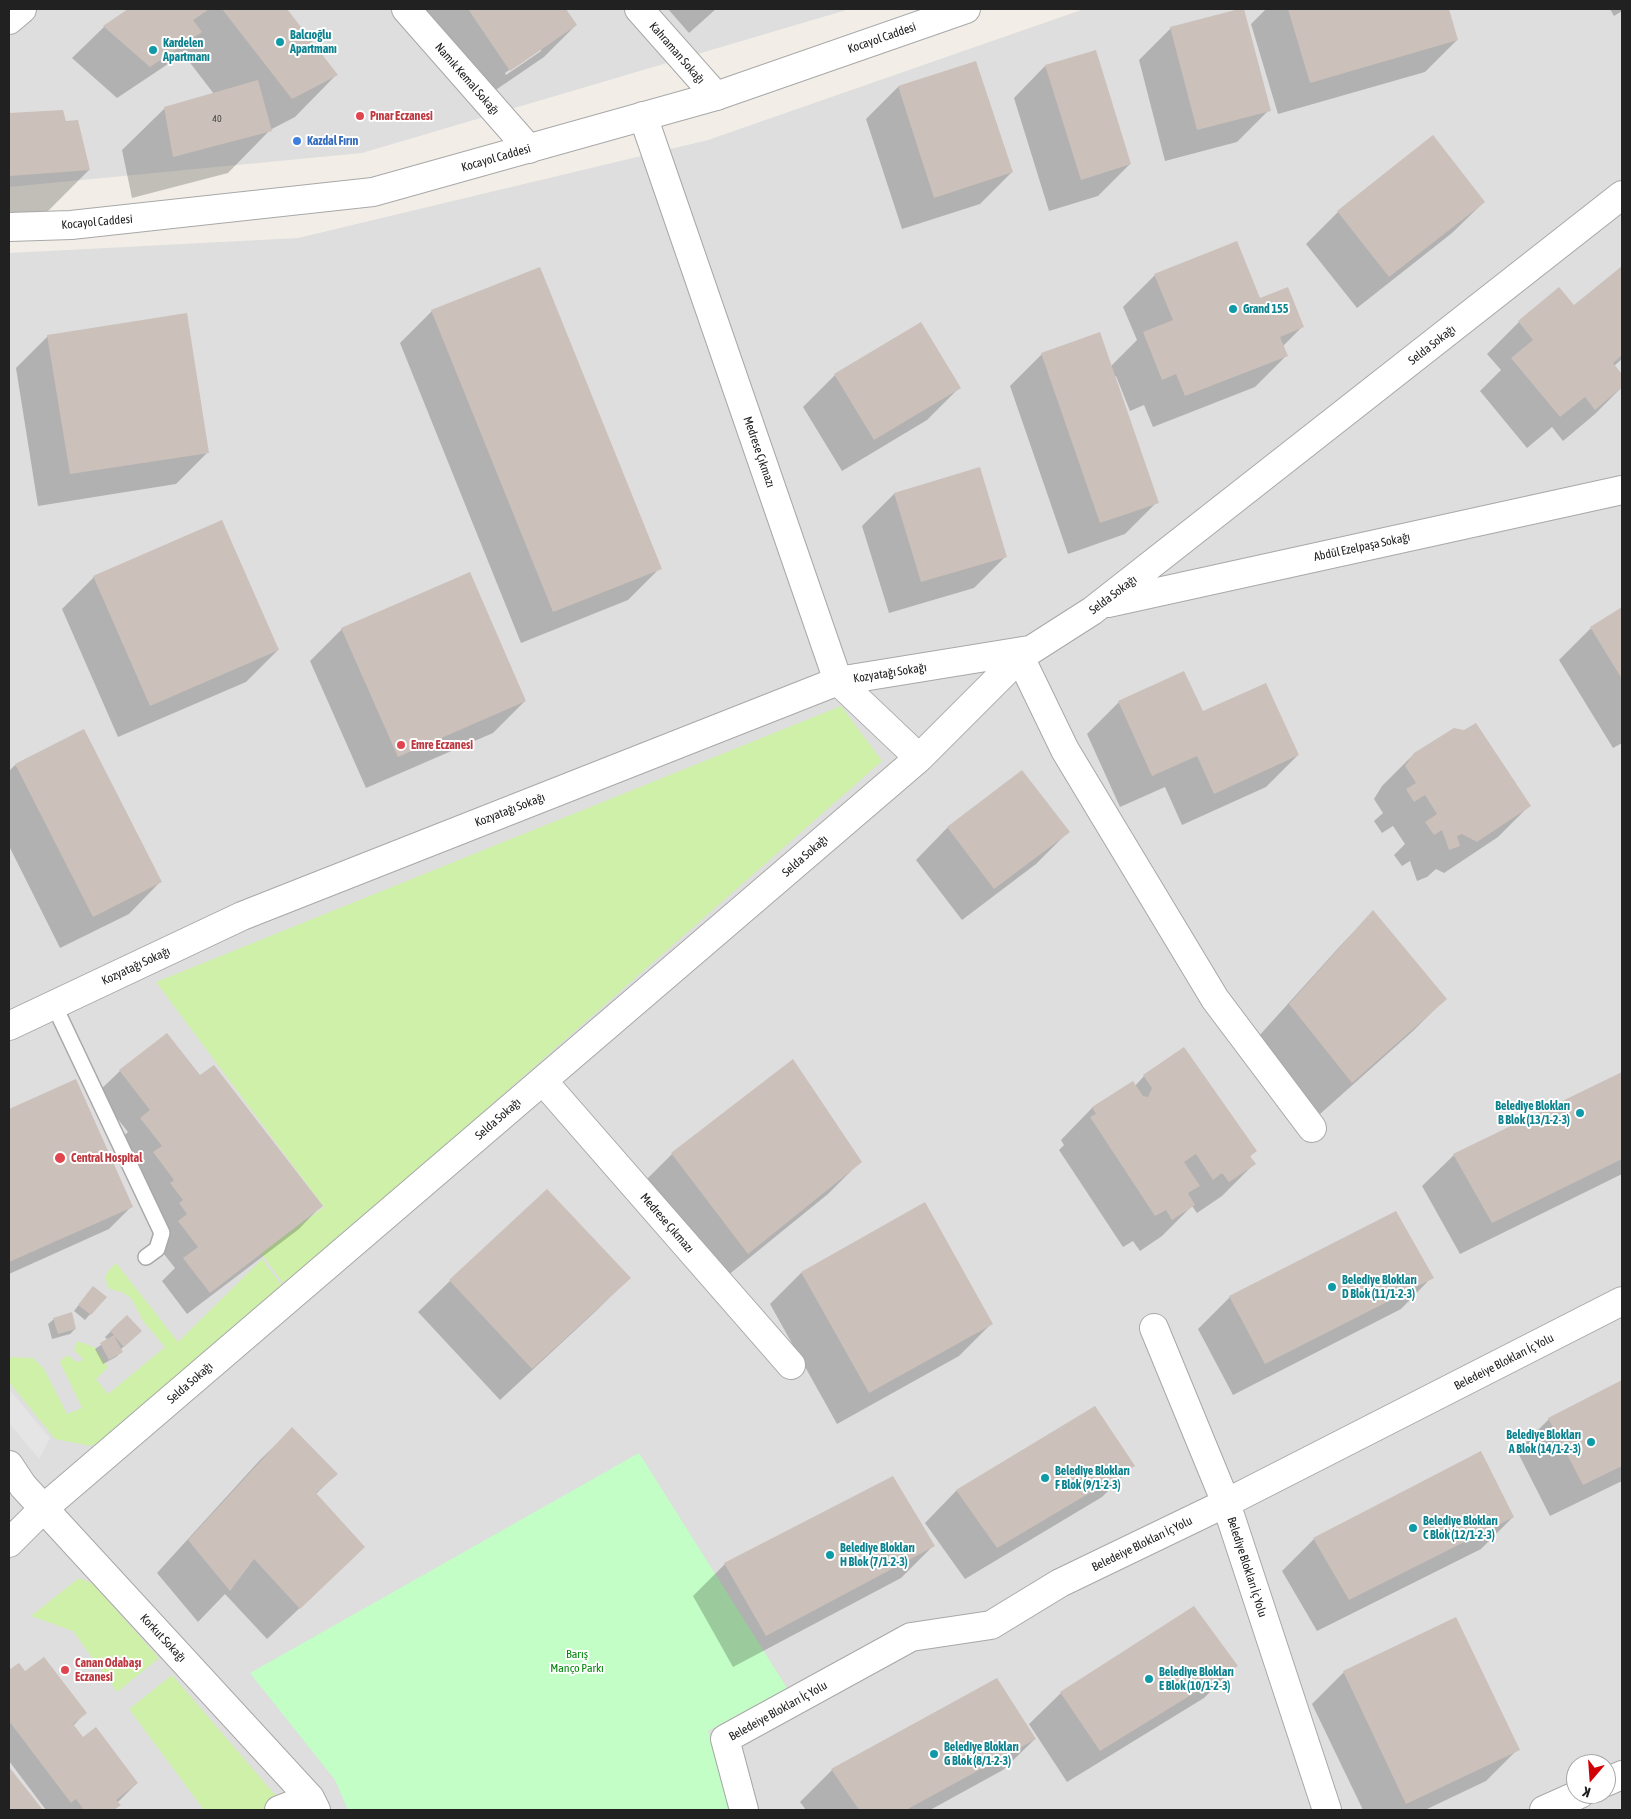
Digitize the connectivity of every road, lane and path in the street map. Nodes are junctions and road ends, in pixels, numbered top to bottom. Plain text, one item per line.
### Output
1 (22, 9) edge
2 (406, 9) edge
3 (639, 9) edge
4 (966, 9) edge
5 (9, 20) edge
6 (716, 96) junction
7 (643, 116) junction
8 (529, 149) junction
9 (1622, 195) edge
10 (9, 227) edge
11 (1622, 490) edge
12 (1102, 604) junction
13 (1024, 654) junction
14 (838, 681) junction
15 (919, 758) junction
16 (54, 1004) junction
17 (9, 1026) edge
18 (543, 1081) junction
19 (1312, 1128) dead end
20 (146, 1257) dead end
21 (1622, 1302) edge
22 (1154, 1328) dead end
23 (791, 1365) dead end
24 (9, 1465) edge
25 (1226, 1503) junction
26 (44, 1508) junction
27 (9, 1544) edge
28 (1566, 1800) edge
29 (313, 1804) edge
30 (279, 1810) edge
31 (744, 1810) edge
32 (1327, 1810) edge
33 (1544, 1810) edge

1 - 5 street
2 - 8 street, Namık Kemal Sokağı
3 - 6 street, Kahraman Sokağı
4 - 6 street, Kocayol Caddesi
6 - 7 street, Kocayol Caddesi
7 - 8 street, Kocayol Caddesi
7 - 14 street, Medrese Çıkmazı
8 - 10 street, Kocayol Caddesi
9 - 12 street, Selda Sokağı
11 - 12 street, Abdül Ezelpaşa Sokağı
12 - 13 street, Selda Sokağı
13 - 14 street, Kozyatağı Sokağı
13 - 15 street, Selda Sokağı
13 - 19 street
14 - 15 street, Medrese Çıkmazı
14 - 16 street, Kozyatağı Sokağı
15 - 18 street, Selda Sokağı
16 - 17 street, Kozyatağı Sokağı
16 - 20 lane
18 - 23 street, Medrese Çıkmazı
18 - 26 street, Selda Sokağı
21 - 25 street, Beledeiye Blokları İç Yolu
22 - 25 street, Belediye Blokları İç Yolu
24 - 26 street, Korkut Sokağı
25 - 31 street, Beledeiye Blokları İç Yolu
25 - 32 street, Belediye Blokları İç Yolu
26 - 27 street, Selda Sokağı
26 - 29 street, Korkut Sokağı
28 - 33 street
29 - 30 street

